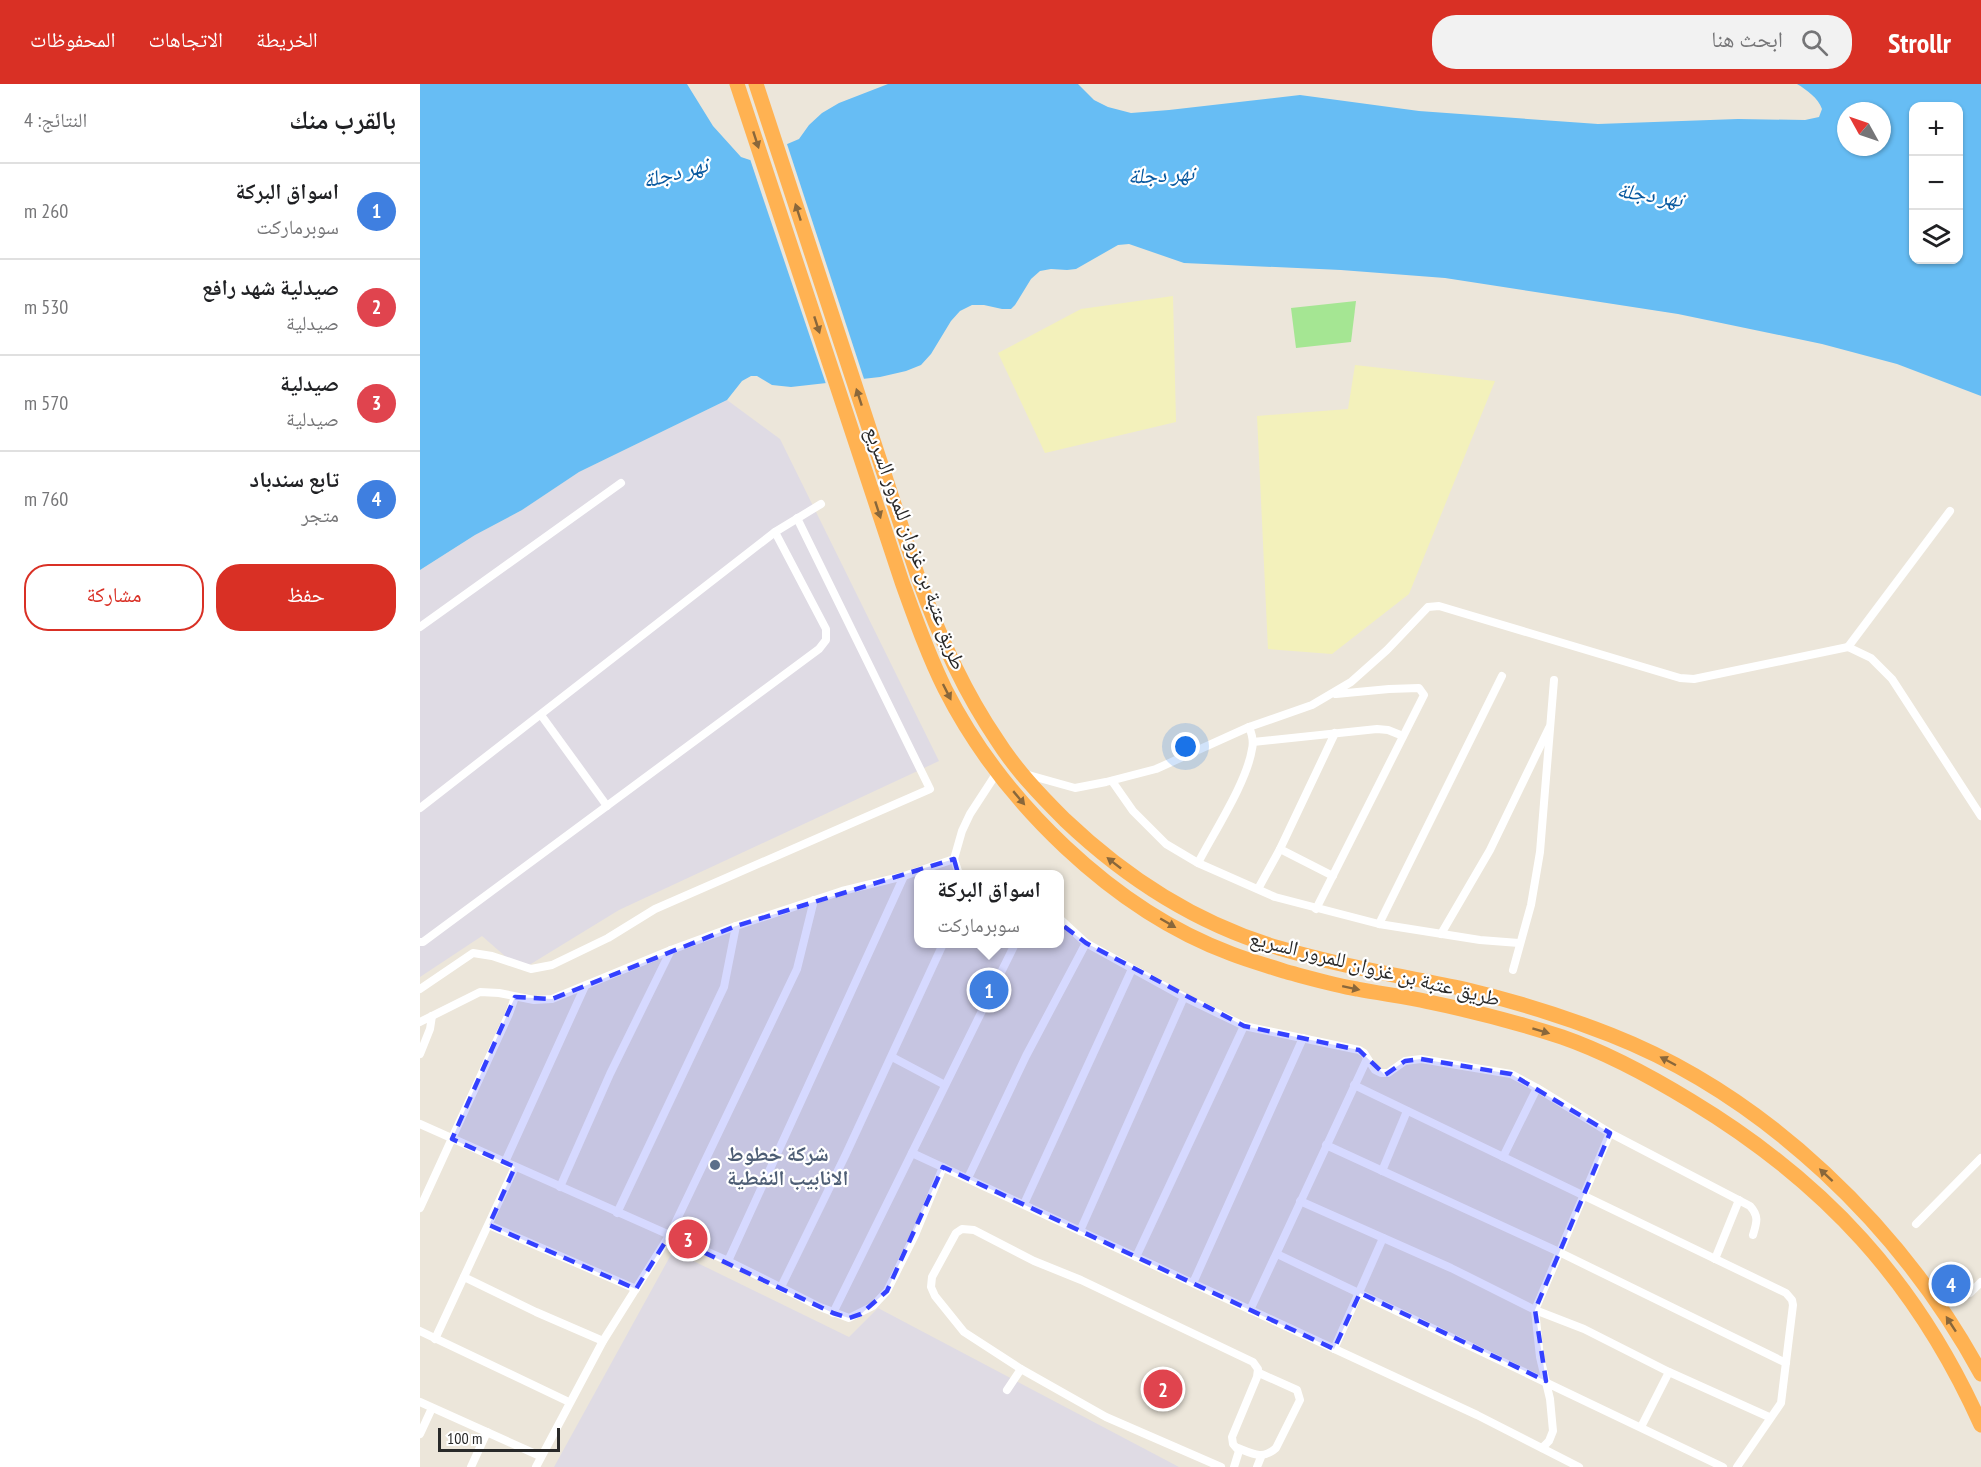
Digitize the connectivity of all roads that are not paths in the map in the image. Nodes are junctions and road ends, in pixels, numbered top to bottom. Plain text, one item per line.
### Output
1 (737, 84) edge
2 (756, 84) edge
3 (621, 483) dead end
4 (821, 504) dead end
5 (1950, 512) dead end
6 (797, 518) junction
7 (775, 532) junction
8 (420, 627) edge
9 (1848, 647) junction
10 (1502, 676) dead end
11 (1554, 680) dead end
12 (1334, 694) junction
13 (541, 715) junction
14 (1551, 721) junction
15 (1249, 727) junction
16 (1335, 733) junction
17 (1403, 736) junction
18 (1253, 742) junction
19 (998, 771) junction
20 (1021, 773) junction
21 (1112, 781) junction
22 (607, 806) junction
23 (420, 808) edge
24 (1981, 816) edge
25 (1280, 849) junction
26 (954, 859) junction
27 (1198, 863) junction
28 (922, 870) edge
29 (957, 870) edge
30 (914, 873) edge
31 (904, 876) junction
32 (1333, 876) junction
33 (1258, 889) junction
34 (814, 900) junction
35 (1316, 909) junction
36 (1064, 923) edge
37 (1379, 924) junction
38 (736, 927) junction
39 (1441, 934) junction
40 (420, 942) edge
41 (1086, 943) junction
42 (1519, 943) junction
43 (941, 948) edge
44 (1013, 948) edge
45 (671, 950) junction
46 (1132, 969) junction
47 (1512, 970) dead end
48 (585, 986) junction
49 (420, 989) edge
50 (515, 997) junction
51 (1184, 997) junction
52 (432, 1016) junction
53 (420, 1022) edge
54 (1244, 1026) junction
55 (1303, 1038) junction
56 (420, 1054) edge
57 (892, 1057) junction
58 (1367, 1059) junction
59 (945, 1085) junction
60 (1354, 1085) junction
61 (1537, 1088) junction
62 (1407, 1111) junction
63 (420, 1124) edge
64 (1610, 1133) junction
65 (452, 1139) junction
66 (1326, 1145) junction
67 (912, 1152) junction
68 (1503, 1157) junction
69 (1981, 1158) edge
70 (505, 1162) junction
71 (515, 1167) junction
72 (943, 1167) junction
73 (1382, 1171) junction
74 (968, 1178) junction
75 (560, 1187) junction
76 (423, 1191) edge
77 (1583, 1196) junction
78 (1739, 1200) junction
79 (1300, 1201) junction
80 (1024, 1204) junction
81 (420, 1208) edge
82 (617, 1213) junction
83 (1916, 1224) dead end
84 (489, 1225) junction
85 (1080, 1231) junction
86 (1754, 1235) dead end
87 (669, 1236) junction
88 (1383, 1238) junction
89 (1559, 1252) junction
90 (1277, 1254) junction
91 (1136, 1257) junction
92 (1715, 1259) junction
93 (728, 1261) junction
94 (464, 1277) junction
95 (1981, 1282) edge
96 (1192, 1283) junction
97 (781, 1287) junction
98 (636, 1289) junction
99 (1360, 1293) junction
100 (1970, 1293) dead end
101 (1250, 1310) junction
102 (1535, 1310) junction
103 (833, 1313) junction
104 (420, 1331) edge
105 (435, 1339) junction
106 (603, 1341) junction
107 (1334, 1349) junction
108 (1786, 1363) junction
109 (1021, 1369) junction
110 (1669, 1372) junction
111 (1258, 1373) junction
112 (1981, 1374) edge
113 (1546, 1381) junction
114 (1007, 1390) dead end
115 (420, 1402) edge
116 (569, 1402) junction
117 (432, 1408) junction
118 (1769, 1417) junction
119 (1981, 1425) edge
120 (1641, 1427) junction
121 (487, 1432) junction
122 (420, 1434) edge
123 (1238, 1448) junction
124 (1542, 1448) junction
125 (540, 1456) junction
126 (1261, 1457) junction
127 (471, 1467) edge
128 (536, 1467) edge
129 (1221, 1467) edge
130 (1234, 1467) edge
131 (1257, 1467) edge
132 (1580, 1467) edge
133 (1723, 1467) edge
134 (1737, 1467) edge

1 -> 19 highway, طريق عتبة بن غزوان للمرور السريع
20 -> 2 highway, طريق عتبة بن غزوان للمرور السريع
3 - 8 street
4 - 6 street
5 - 9 street
6 - 7 street
6 - 49 street
7 - 13 street
7 - 22 street
9 - 12 street
9 - 24 street
10 - 37 street
11 - 14 street
12 - 15 street
12 - 17 street
13 - 22 street
13 - 23 street
14 - 39 street
14 - 42 street
15 - 18 street
15 - 21 street
16 - 17 street
16 - 18 street
16 - 25 street
17 - 32 street
18 - 27 street
19 - 26 street
19 -> 119 highway, طريق عتبة بن غزوان للمرور السريع
20 - 21 street
112 -> 20 highway, طريق عتبة بن غزوان للمرور السريع
21 - 27 street
22 - 40 street
25 - 32 street
25 - 33 street
26 - 28 street
26 - 29 street
27 - 33 street
30 - 31 street
31 - 34 street
31 - 93 street
32 - 35 street
33 - 35 street
34 - 38 street
34 - 87 street
35 - 37 street
36 - 41 street
37 - 39 street
38 - 45 street
38 - 82 street
39 - 42 street
41 - 46 street
41 - 74 street
42 - 47 street
43 - 57 street
44 - 59 street
45 - 48 street
45 - 75 street
46 - 51 street
46 - 80 street
48 - 50 street
48 - 70 street
50 - 52 street
50 - 65 street
51 - 54 street
51 - 85 street
52 - 53 street
52 - 56 street
54 - 55 street
54 - 91 street
55 - 58 street
55 - 96 street
57 - 59 street
57 - 97 street
58 - 60 street
58 - 61 street
59 - 67 street
60 - 62 street
60 - 66 street
61 - 64 street
61 - 68 street
62 - 68 street
62 - 73 street
63 - 65 street
64 - 77 street
64 - 78 street
65 - 70 street
65 - 76 street
66 - 73 street
66 - 79 street
67 - 72 street
67 - 103 street
68 - 77 street
69 - 83 street
70 - 71 street
71 - 75 street
71 - 84 street
72 - 74 street
72 - 103 street
73 - 89 street
74 - 80 street
75 - 82 street
76 - 81 street
77 - 89 street
77 - 92 street
78 - 86 street
78 - 92 street
79 - 88 street
79 - 90 street
80 - 85 street
82 - 87 street
84 - 94 street
84 - 98 street
85 - 91 street
87 - 93 street
87 - 98 street
88 - 99 street
88 - 102 street
89 - 102 street
89 - 108 street
90 - 99 street
90 - 101 street
91 - 96 street
92 - 108 street
93 - 97 street
94 - 105 street
94 - 106 street
95 - 100 street
96 - 101 street
97 - 103 street
98 - 106 street
99 - 107 street
99 - 113 street
101 - 107 street
102 - 110 street
102 - 113 street
104 - 105 street
105 - 116 street
106 - 116 street
107 - 124 street
108 - 118 street
109 - 111 street
109 - 114 street
109 - 129 street
110 - 118 street
110 - 120 street
111 - 123 street
111 - 126 street
113 - 120 street
113 - 124 street
115 - 117 street
116 - 125 street
117 - 121 street
117 - 122 street
118 - 134 street
120 - 133 street
121 - 125 street
121 - 127 street
123 - 126 street
123 - 130 street
124 - 132 street
125 - 128 street
126 - 131 street

